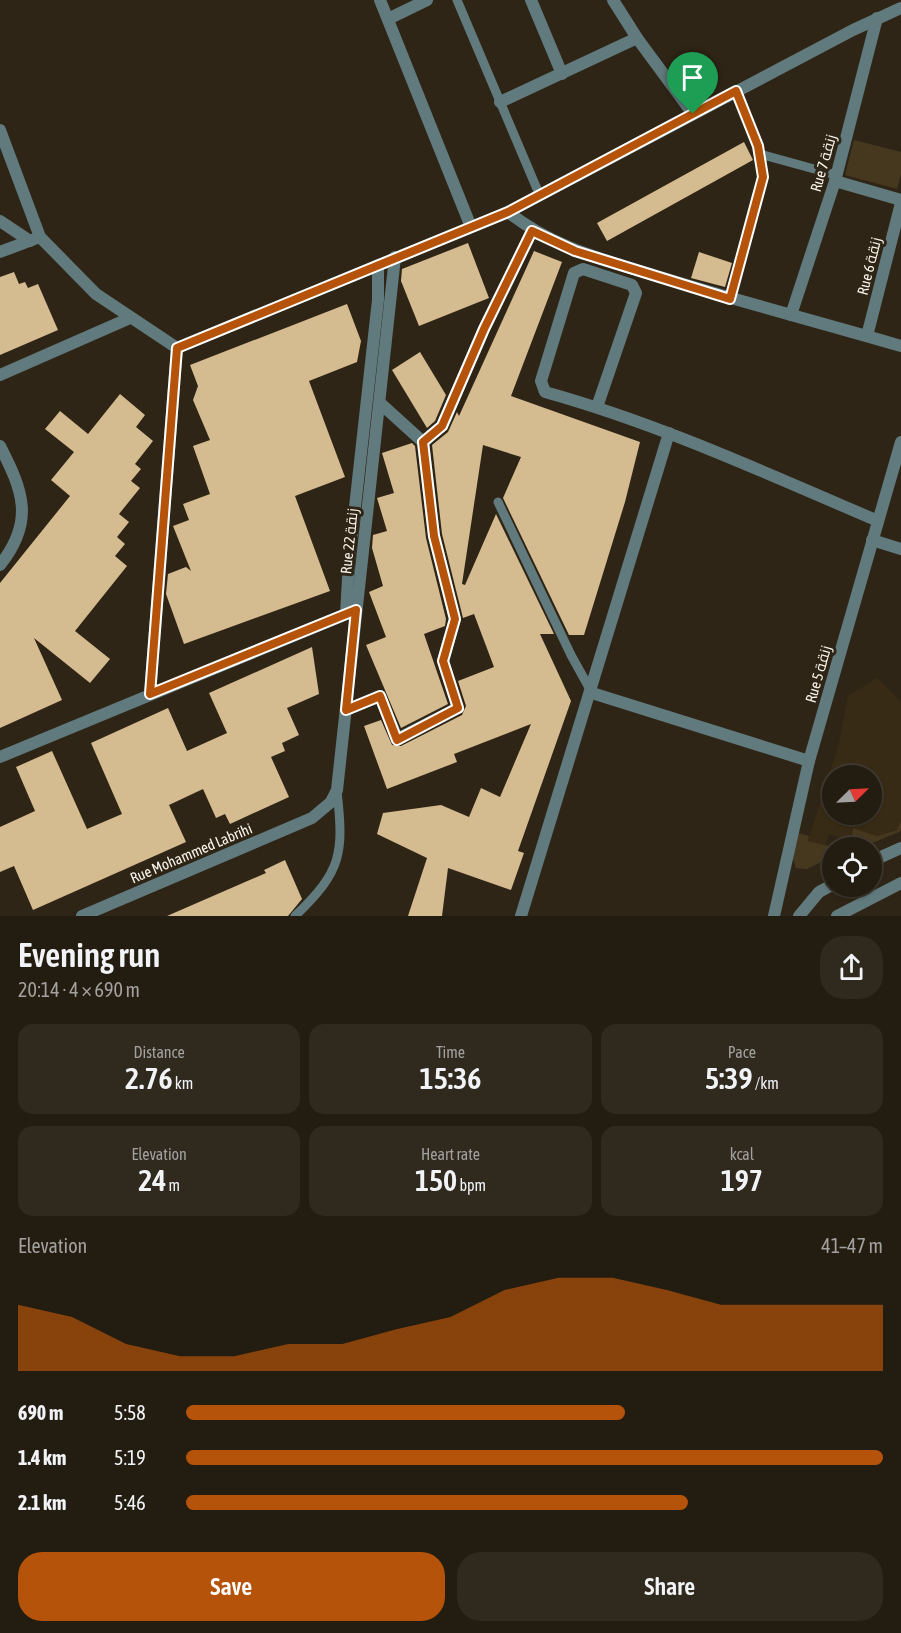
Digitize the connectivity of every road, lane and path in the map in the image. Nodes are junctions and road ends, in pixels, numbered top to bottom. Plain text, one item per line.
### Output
1 (380, 0) edge
2 (427, 0) edge
3 (457, 0) edge
4 (531, 0) edge
5 (613, 0) edge
6 (901, 8) edge
7 (878, 18) junction
8 (388, 19) junction
9 (637, 38) junction
10 (562, 74) junction
11 (736, 91) junction
12 (500, 102) junction
13 (693, 114) junction
14 (0, 130) edge
15 (760, 154) junction
16 (836, 178) junction
17 (540, 196) junction
18 (901, 202) edge
19 (508, 212) junction
20 (0, 221) edge
21 (471, 227) junction
22 (532, 231) junction
23 (35, 239) junction
24 (0, 252) edge
25 (395, 257) junction
26 (378, 264) junction
27 (730, 299) junction
28 (792, 315) junction
29 (130, 318) junction
30 (867, 336) junction
31 (901, 346) edge
32 (177, 348) junction
33 (0, 375) edge
34 (380, 402) junction
35 (597, 407) junction
36 (669, 433) junction
37 (423, 442) junction
38 (901, 442) edge
39 (0, 446) edge
40 (498, 502) dead end
41 (878, 521) junction
42 (872, 540) junction
43 (901, 549) edge
44 (0, 565) edge
45 (351, 612) junction
46 (592, 693) junction
47 (150, 694) junction
48 (346, 710) junction
49 (0, 757) edge
50 (809, 761) junction
51 (337, 790) junction
52 (901, 848) edge
53 (882, 857) edge
54 (901, 883) edge
55 (822, 890) edge
56 (82, 916) edge
57 (295, 916) edge
58 (521, 916) edge
59 (774, 916) edge
60 (799, 916) edge
61 (837, 916) edge

1 - 8 street
2 - 8 street
3 - 12 lane
4 - 10 street
5 - 9 street
6 - 7 street
7 - 11 street
7 - 16 street, Rue 7 زنقة
8 - 21 street
9 - 10 street
9 - 13 street
10 - 12 street
11 - 13 street
11 - 15 lane
12 - 17 lane
13 - 17 street
14 - 23 street
15 - 16 lane
15 - 27 lane
16 - 18 street
16 - 28 street, Rue 7 زنقة
17 - 19 street
18 - 30 street, Rue 6 زنقة
19 - 21 street
19 - 22 street
20 - 23 street
21 - 25 street
22 - 27 street
22 - 37 street
23 - 24 street
23 - 29 street
25 - 26 street
25 - 34 street, Rue 22 زنقة
26 - 32 street
26 - 45 street
27 - 28 street
28 - 30 street
29 - 32 street
29 - 33 street
30 - 31 street
32 - 47 street
34 - 37 street
34 - 45 street, Rue 22 زنقة
35 - 35 street
35 - 36 street
36 - 41 street
36 - 46 street
37 - 48 street
38 - 41 street, Rue 5 زنقة
39 - 44 street
40 - 46 lane
41 - 42 street, Rue 5 زنقة
42 - 43 street
42 - 50 street, Rue 5 زنقة
45 - 47 street
45 - 48 street, Rue 22 زنقة
46 - 50 street
46 - 58 street
47 - 49 street
48 - 51 street, Rue 22 زنقة
50 - 59 street, Rue 5 زنقة
51 - 56 street, Rue Mohammed Labrihi
51 - 57 lane
52 - 53 street
54 - 61 street
55 - 60 street

